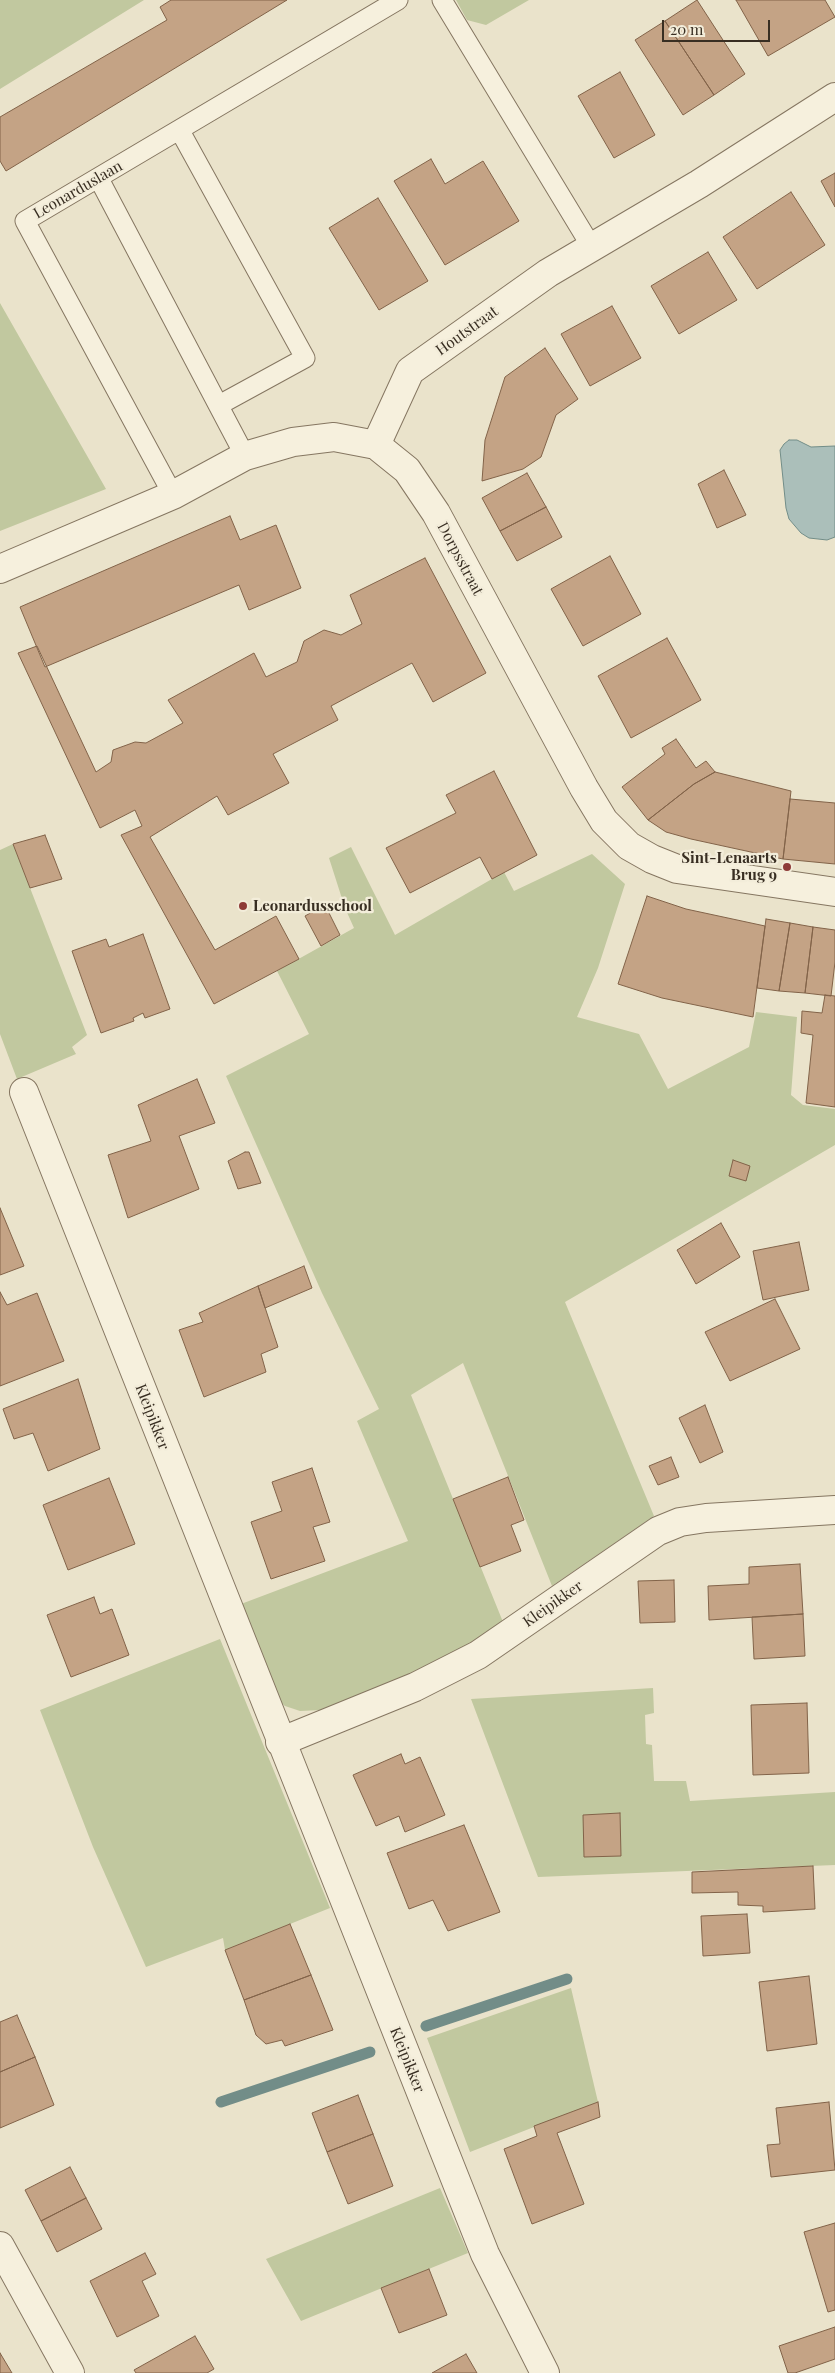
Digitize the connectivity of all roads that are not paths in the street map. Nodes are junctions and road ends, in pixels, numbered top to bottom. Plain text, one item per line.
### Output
1 (398, 0) edge
2 (442, 0) edge
3 (835, 97) edge
4 (180, 130) junction
5 (99, 179) junction
6 (592, 246) junction
7 (219, 405) junction
8 (376, 445) junction
9 (245, 456) junction
10 (173, 495) junction
11 (0, 569) edge
12 (835, 892) edge
13 (24, 1092) dead end
14 (835, 1510) edge
15 (280, 1742) junction
16 (0, 2246) edge
17 (70, 2373) edge
18 (544, 2373) edge

1 - 4 lane, Leonarduslaan
2 - 6 lane
3 - 6 street, Houtstraat
4 - 5 lane, Leonarduslaan
4 - 7 lane
5 - 7 lane
5 - 10 lane, Leonarduslaan
6 - 8 street, Houtstraat
7 - 9 lane
8 - 9 street, Dorpsstraat
8 - 12 street, Dorpsstraat
9 - 10 street, Dorpsstraat
10 - 11 street, Dorpsstraat
13 - 15 street, Kleipikker
14 - 15 street, Kleipikker
15 - 18 street, Kleipikker
16 - 17 street

